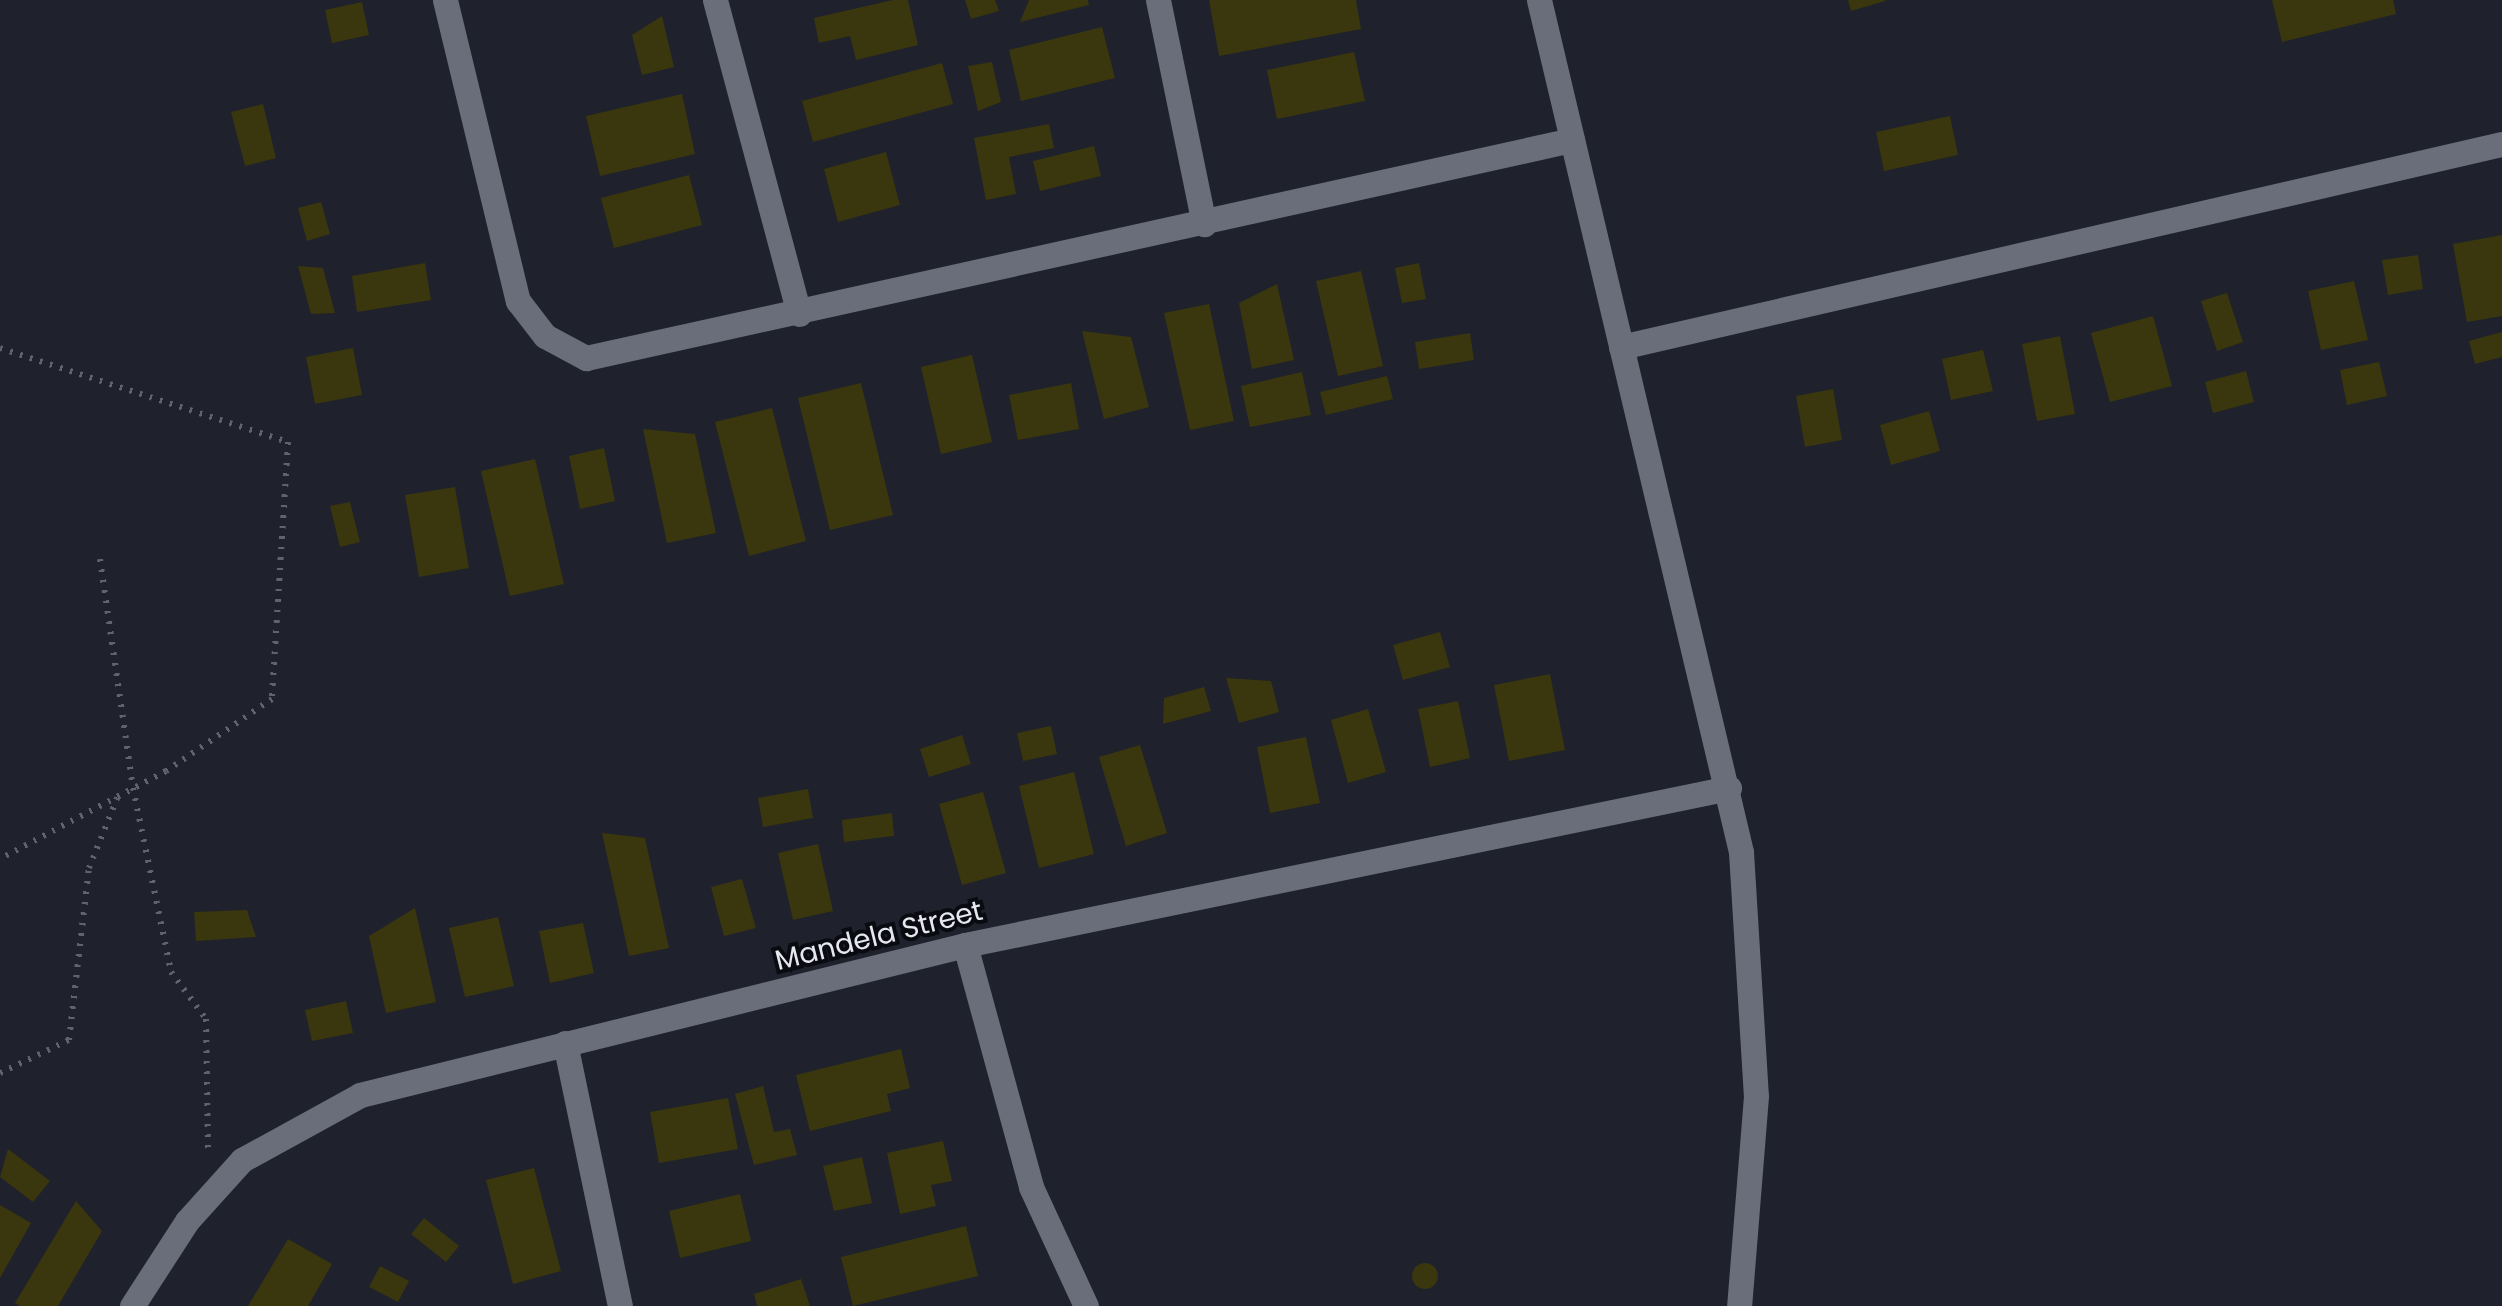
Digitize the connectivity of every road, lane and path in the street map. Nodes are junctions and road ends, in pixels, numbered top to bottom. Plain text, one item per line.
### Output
1 (445, 0) edge
2 (715, 0) edge
3 (1158, 0) edge
4 (1539, 0) edge
5 (1572, 140) junction
6 (2502, 144) edge
7 (1204, 224) junction
8 (799, 314) junction
9 (1621, 346) junction
10 (0, 348) edge
11 (100, 560) dead end
12 (133, 788) junction
13 (1729, 788) junction
14 (118, 796) junction
15 (0, 858) edge
16 (964, 945) junction
17 (566, 1043) junction
18 (0, 1073) edge
19 (208, 1192) junction
20 (132, 1306) edge
21 (620, 1306) edge
22 (1086, 1306) edge
23 (1739, 1306) edge

1 - 8 street
2 - 8 street
3 - 7 street
4 - 5 street
5 - 7 street
5 - 9 street
6 - 9 street
7 - 8 street
9 - 13 street
10 - 12 path
11 - 12 path
12 - 14 path
12 - 19 path
13 - 16 street, Mandela Street
13 - 23 street
14 - 15 path
14 - 18 path
16 - 17 street, Mandela Street
16 - 22 street
17 - 19 street, Mandela Street
17 - 21 street
19 - 20 street, Mandela Street

